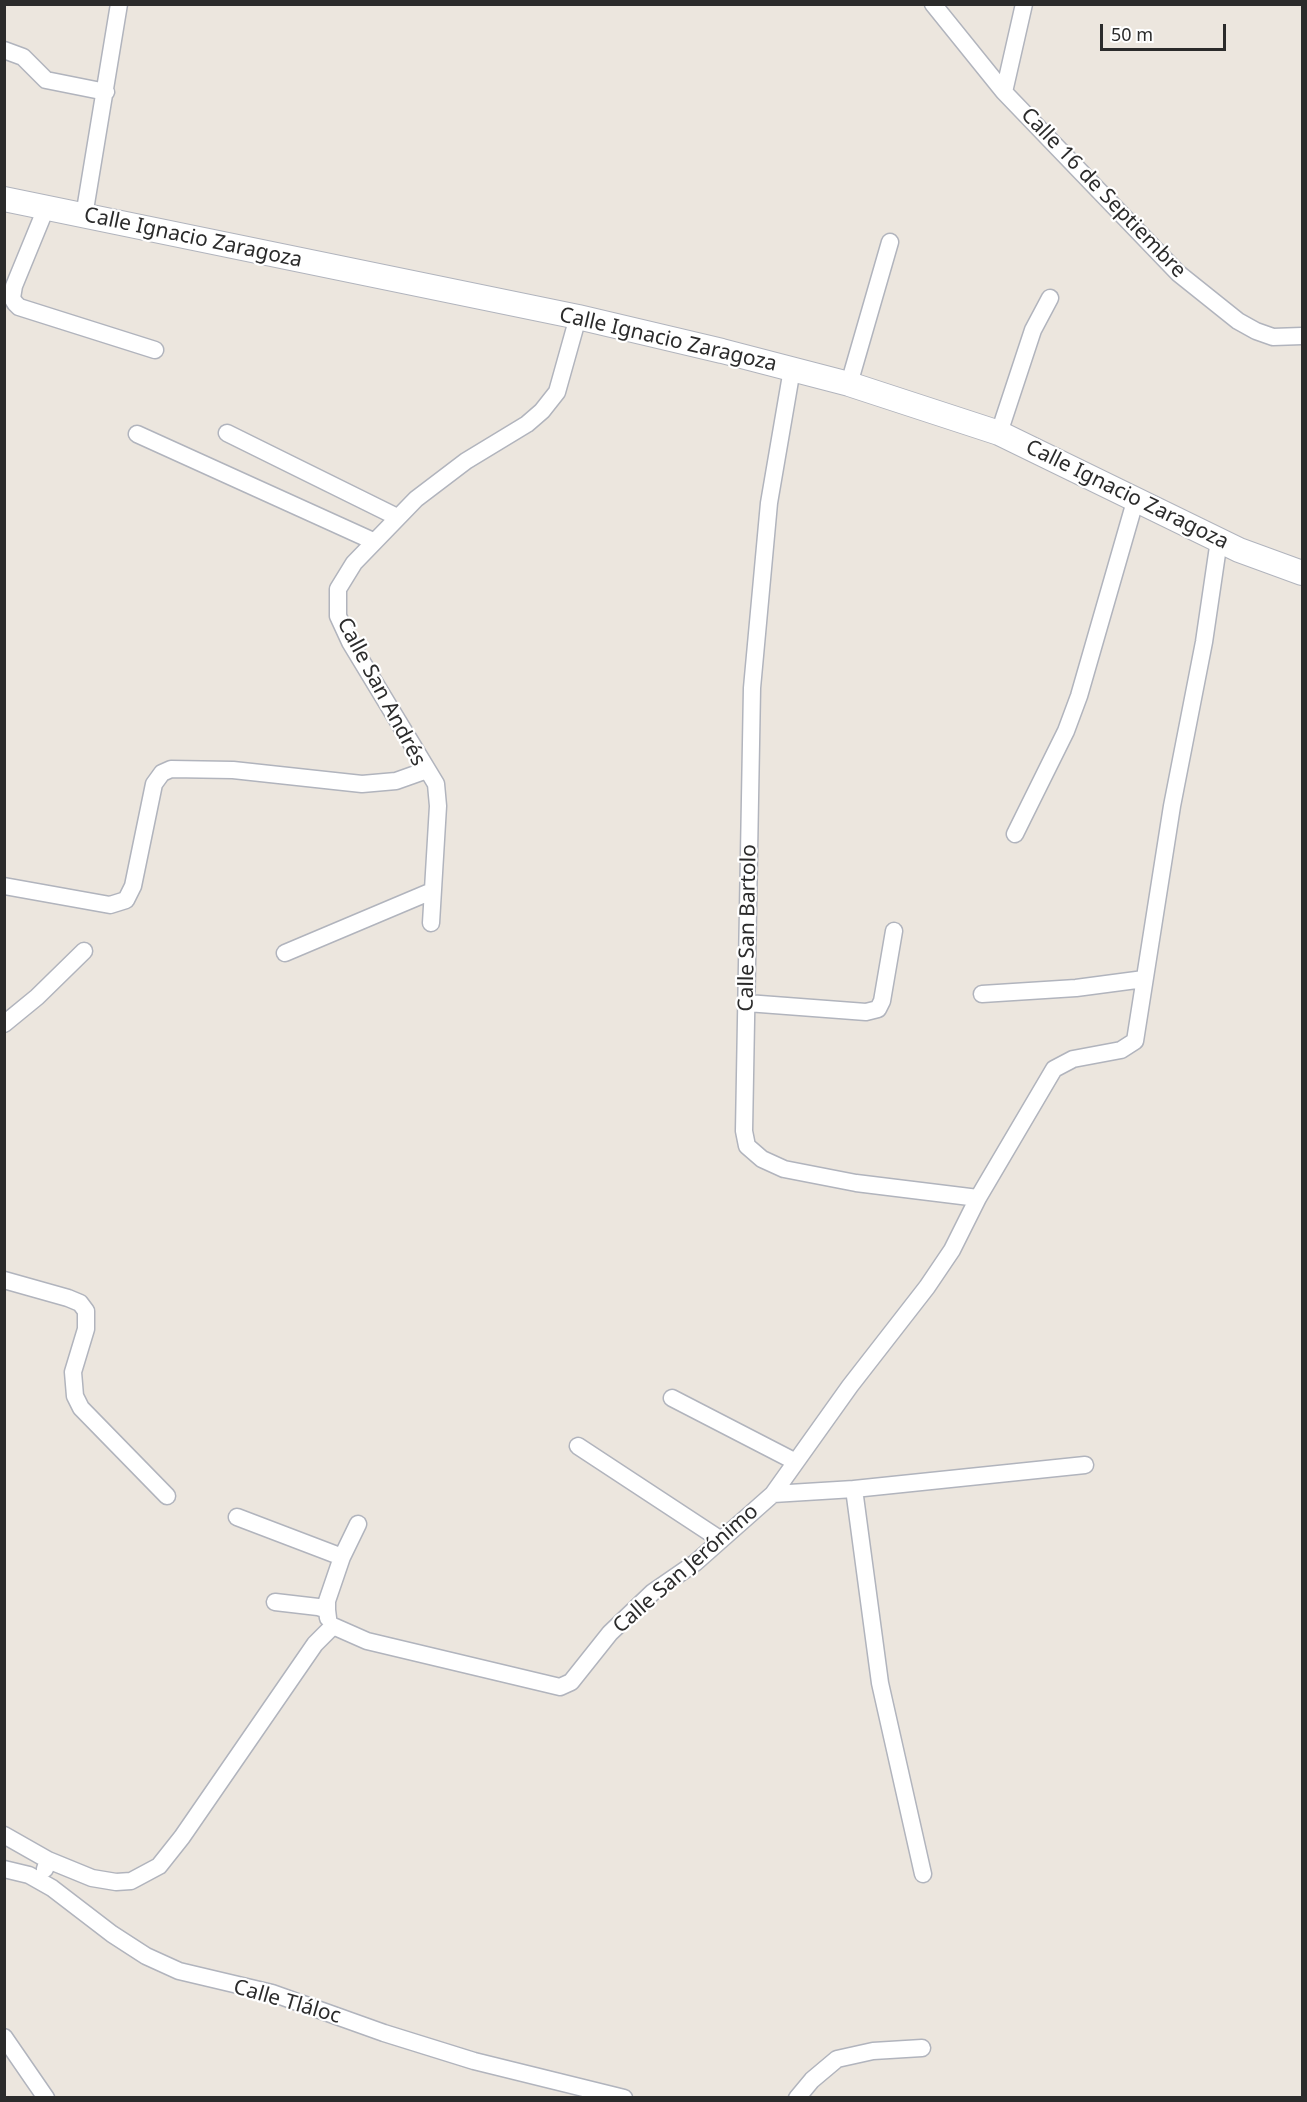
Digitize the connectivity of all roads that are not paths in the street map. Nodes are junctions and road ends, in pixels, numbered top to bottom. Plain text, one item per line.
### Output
1 (119, 4) edge
2 (933, 4) edge
3 (1024, 4) edge
4 (4, 50) edge
5 (106, 92) junction
6 (1004, 92) junction
7 (4, 200) edge
8 (46, 208) junction
9 (84, 216) junction
10 (890, 242) dead end
11 (1050, 298) dead end
12 (578, 317) junction
13 (1302, 336) edge
14 (155, 350) dead end
15 (792, 369) junction
16 (849, 384) junction
17 (227, 433) dead end
18 (137, 434) dead end
19 (999, 434) junction
20 (1136, 498) junction
21 (397, 517) junction
22 (1219, 540) junction
23 (373, 541) junction
24 (1302, 573) edge
25 (427, 770) junction
26 (1015, 834) dead end
27 (4, 886) edge
28 (432, 891) junction
29 (431, 923) dead end
30 (894, 931) dead end
31 (84, 951) dead end
32 (285, 953) dead end
33 (1144, 979) junction
34 (982, 994) dead end
35 (747, 1003) junction
36 (4, 1024) edge
37 (978, 1198) junction
38 (4, 1280) edge
39 (672, 1398) dead end
40 (578, 1446) dead end
41 (796, 1462) junction
42 (1085, 1465) dead end
43 (854, 1489) junction
44 (773, 1494) junction
45 (167, 1496) dead end
46 (237, 1517) dead end
47 (358, 1524) dead end
48 (721, 1540) junction
49 (342, 1557) junction
50 (275, 1602) dead end
51 (327, 1610) junction
52 (333, 1626) junction
53 (4, 1835) edge
54 (48, 1860) junction
55 (4, 1869) edge
56 (923, 1874) dead end
57 (40, 1881) junction
58 (4, 2037) edge
59 (922, 2048) dead end
60 (45, 2097) edge
61 (624, 2097) edge
62 (797, 2097) edge

1 - 5 street
2 - 6 street, Calle 16 de Septiembre
3 - 6 street
4 - 5 street
5 - 9 street
6 - 13 street, Calle 16 de Septiembre
7 - 8 street, Calle Ignacio Zaragoza
8 - 9 street, Calle Ignacio Zaragoza
8 - 14 street
9 - 12 street, Calle Ignacio Zaragoza
10 - 16 street
11 - 19 street
12 - 15 street, Calle Ignacio Zaragoza
12 - 21 street, Calle San Andrés
15 - 16 street, Calle Ignacio Zaragoza
15 - 35 street, Calle San Bartolo
16 - 19 street, Calle Ignacio Zaragoza
17 - 21 street
18 - 23 street
19 - 20 street, Calle Ignacio Zaragoza
20 - 22 street, Calle Ignacio Zaragoza
20 - 26 street
21 - 23 street, Calle San Andrés
22 - 24 street, Calle Ignacio Zaragoza
22 - 33 street
23 - 25 street, Calle San Andrés
25 - 27 street, Calle San Andrés
25 - 28 street
28 - 29 street
28 - 32 street
30 - 35 street
31 - 36 street
33 - 34 street
33 - 37 street
35 - 37 street, Calle San Bartolo
37 - 41 street, Calle San Jerónimo
38 - 45 street
39 - 41 street
40 - 48 street
41 - 44 street, Calle San Jerónimo
42 - 43 street
43 - 44 street
43 - 56 street
44 - 48 street, Calle San Jerónimo
46 - 49 street
47 - 49 street
48 - 52 street, Calle San Jerónimo
49 - 51 street
50 - 51 street
51 - 52 street
52 - 54 street
53 - 54 street
54 - 57 street
55 - 57 street, Calle Tláloc
57 - 61 street, Calle Tláloc
58 - 60 street
59 - 62 street

